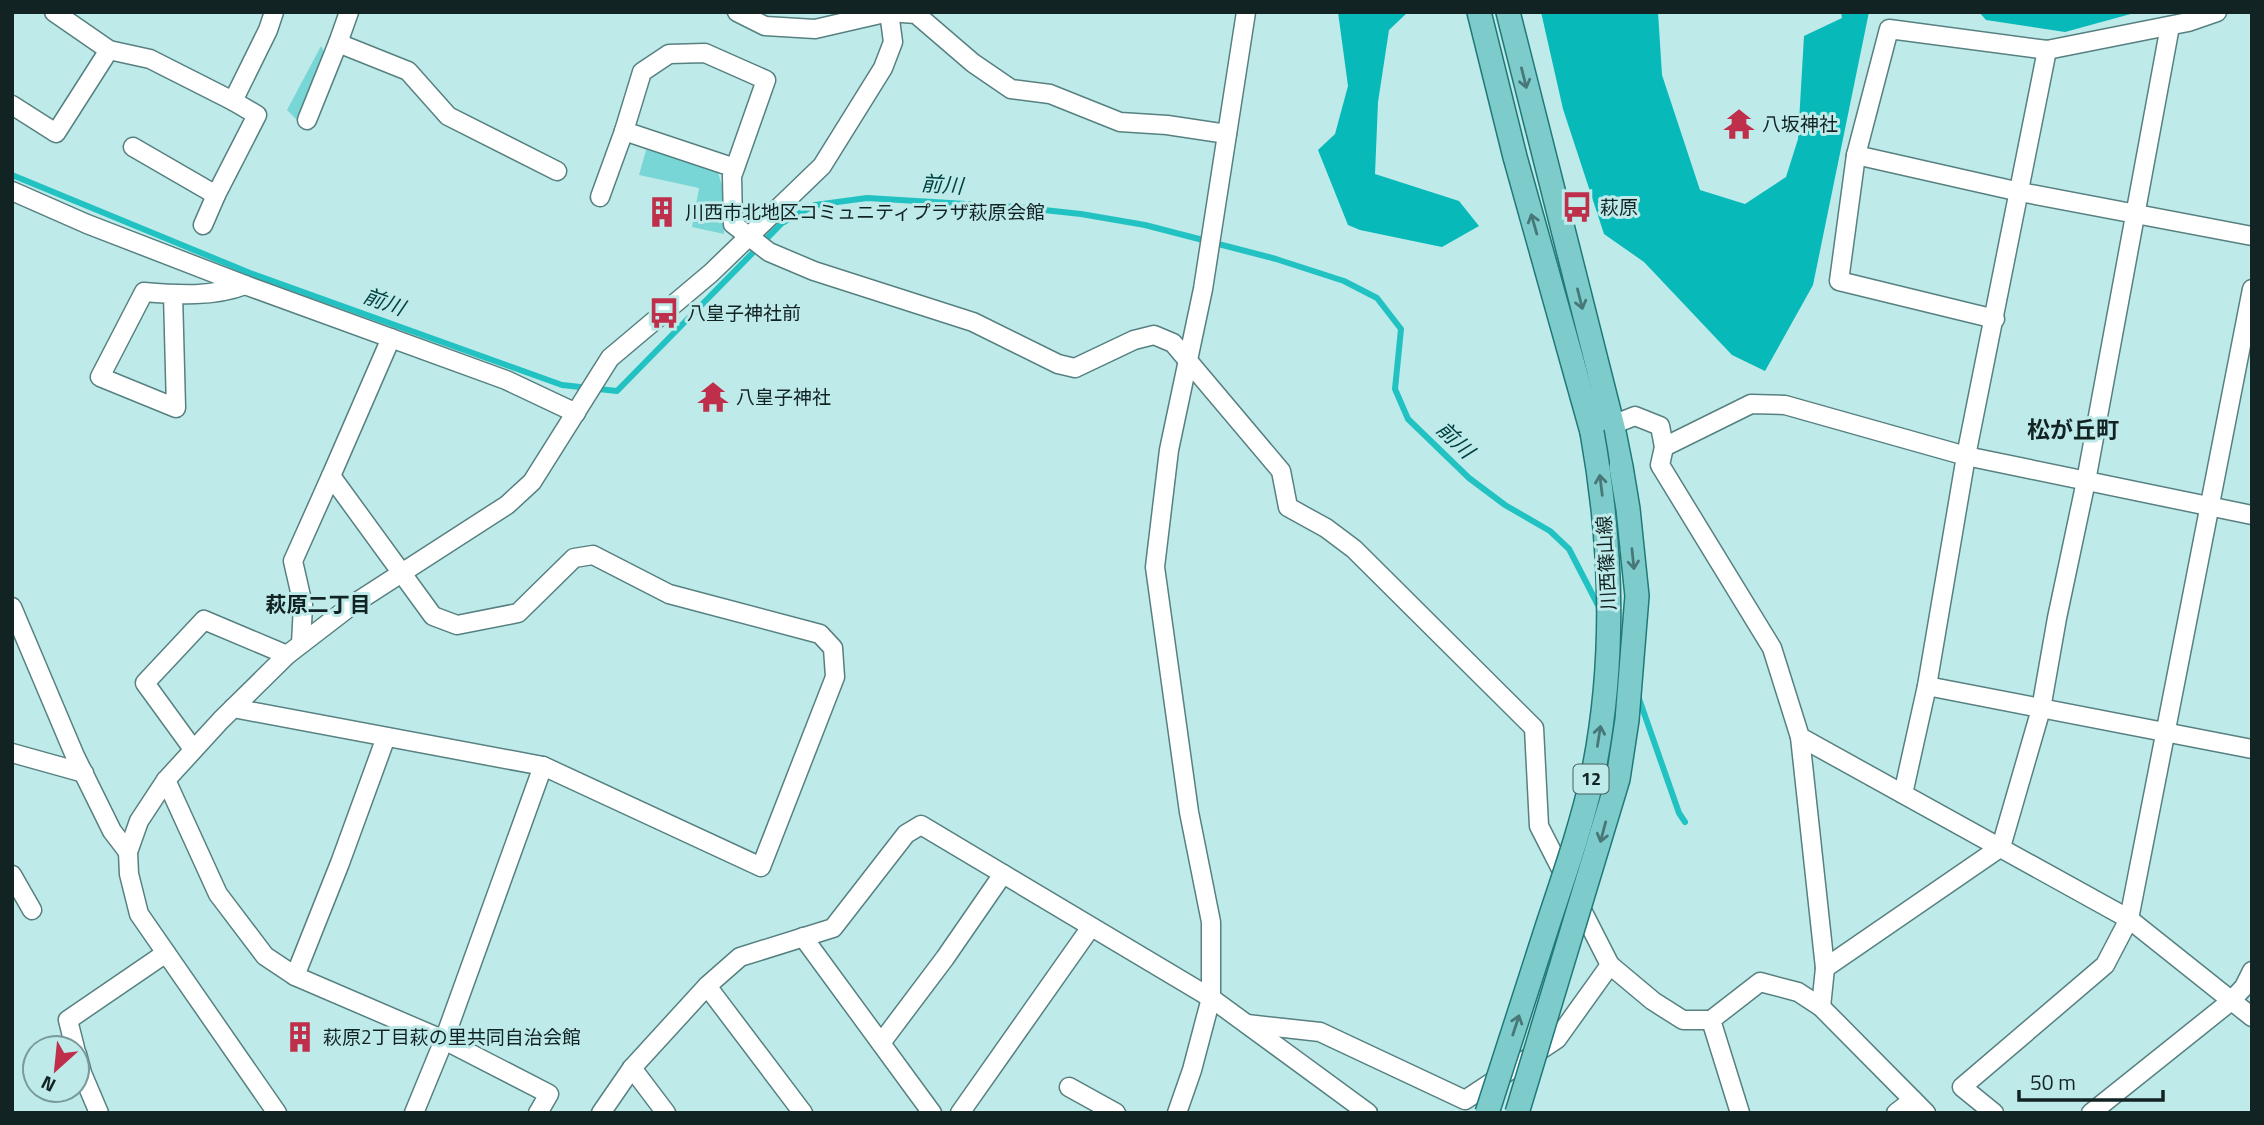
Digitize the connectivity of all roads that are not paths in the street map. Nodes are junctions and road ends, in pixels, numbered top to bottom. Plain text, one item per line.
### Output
1 (54, 12) edge
2 (274, 12) edge
3 (349, 12) edge
4 (737, 12) edge
5 (890, 12) edge
6 (1246, 12) edge
7 (1479, 12) edge
8 (1508, 12) edge
9 (2217, 12) edge
10 (1888, 21) edge
11 (2170, 26) junction
12 (338, 43) junction
13 (109, 50) junction
14 (2047, 50) junction
15 (233, 101) junction
16 (12, 105) edge
17 (307, 120) dead end
18 (624, 131) junction
19 (1227, 134) junction
20 (132, 147) dead end
21 (1856, 155) junction
22 (735, 168) junction
23 (557, 171) dead end
24 (12, 191) edge
25 (2020, 192) junction
26 (216, 195) junction
27 (600, 197) dead end
28 (2134, 213) junction
29 (203, 225) dead end
30 (748, 236) junction
31 (2252, 236) edge
32 (245, 285) junction
33 (2252, 289) edge
34 (173, 294) junction
35 (1995, 319) junction
36 (391, 338) junction
37 (1187, 359) junction
38 (576, 413) junction
39 (1602, 429) junction
40 (1664, 447) junction
41 (1966, 456) junction
42 (331, 476) junction
43 (2086, 481) junction
44 (2209, 507) junction
45 (2252, 515) edge
46 (402, 573) junction
47 (13, 612) edge
48 (295, 649) junction
49 (1927, 686) junction
50 (233, 708) junction
51 (2041, 709) junction
52 (2165, 731) junction
53 (386, 737) junction
54 (1800, 737) junction
55 (2252, 749) edge
56 (193, 750) junction
57 (12, 753) edge
58 (543, 766) junction
59 (84, 773) junction
60 (166, 779) junction
61 (1903, 794) junction
62 (2001, 848) junction
63 (128, 852) junction
64 (1003, 874) junction
65 (12, 875) edge
66 (32, 910) dead end
67 (2129, 919) junction
68 (1091, 927) junction
69 (803, 937) junction
70 (166, 953) junction
71 (1610, 965) junction
72 (1825, 968) junction
73 (2252, 971) edge
74 (295, 976) junction
75 (707, 986) junction
76 (1211, 998) junction
77 (2231, 1001) junction
78 (1821, 1007) junction
79 (2252, 1017) edge
80 (1712, 1020) junction
81 (1247, 1024) junction
82 (72, 1034) edge
83 (444, 1040) junction
84 (881, 1043) junction
85 (632, 1068) junction
86 (1069, 1087) dead end
87 (91, 1094) edge
88 (1920, 1107) edge
89 (99, 1113) edge
90 (277, 1113) edge
91 (414, 1113) edge
92 (538, 1113) edge
93 (601, 1113) edge
94 (666, 1113) edge
95 (803, 1113) edge
96 (932, 1113) edge
97 (960, 1113) edge
98 (1116, 1113) edge
99 (1177, 1113) edge
100 (1368, 1113) edge
101 (1487, 1113) edge
102 (1517, 1113) edge
103 (1740, 1113) edge
104 (1896, 1113) edge
105 (1994, 1113) edge
106 (2091, 1113) edge

1 - 13 street
2 - 15 street
3 - 12 street
4 - 5 street
5 - 19 street
5 - 30 street
6 - 19 street
39 -> 7 main road, 川西篠山線 / 12
8 -> 39 main road, 川西篠山線 / 12
9 - 11 street
10 - 14 street
10 - 21 street
11 - 14 street
11 - 28 street
12 - 17 street
12 - 23 street
13 - 15 street
13 - 16 street
14 - 25 street
15 - 26 street
18 - 22 street
18 - 22 street
18 - 27 street
19 - 37 street
20 - 26 street
21 - 25 street
21 - 35 street
22 - 30 street
24 - 32 street
25 - 28 street
25 - 35 street
26 - 29 street
28 - 31 street
28 - 43 street
30 - 37 street
30 - 38 street
32 - 34 street
32 - 36 street
33 - 44 street
34 - 34 street
35 - 41 street
36 - 38 street
36 - 42 street
37 - 71 street
37 - 76 street
38 - 46 street
39 - 40 street
101 -> 39 main road, 川西篠山線 / 12, bridge
39 -> 102 main road, 川西篠山線 / 12, bridge
40 - 41 street
40 - 54 street
41 - 43 street
41 - 49 street
42 - 46 street
42 - 48 street
43 - 44 street
43 - 51 street
44 - 45 street
44 - 52 street
46 - 48 street
46 - 58 street
47 - 59 street
48 - 50 street
48 - 56 street
49 - 51 street
49 - 61 street
50 - 53 street
50 - 56 street
51 - 52 street
51 - 62 street
52 - 55 street
52 - 67 street
53 - 58 street
53 - 74 street
54 - 61 street
54 - 72 street
56 - 60 street
57 - 59 street
58 - 83 street
59 - 63 street
60 - 63 street
60 - 74 street
61 - 62 street
62 - 67 street
62 - 72 street
63 - 70 street
64 - 68 street
64 - 69 street
64 - 84 street
65 - 66 street
67 - 77 street
67 - 105 street
68 - 76 street
68 - 97 street
69 - 75 street
69 - 84 street
70 - 82 street
70 - 90 street
71 - 80 street
71 - 81 street
72 - 78 street
73 - 77 street
74 - 83 street
75 - 85 street
75 - 95 street
76 - 81 street
76 - 99 street
77 - 79 street
77 - 106 street
78 - 80 street
78 - 88 street
80 - 103 street
81 - 100 street
83 - 91 street
83 - 92 street
84 - 96 street
85 - 93 street
85 - 94 street
86 - 98 street
87 - 89 street
88 - 104 street

